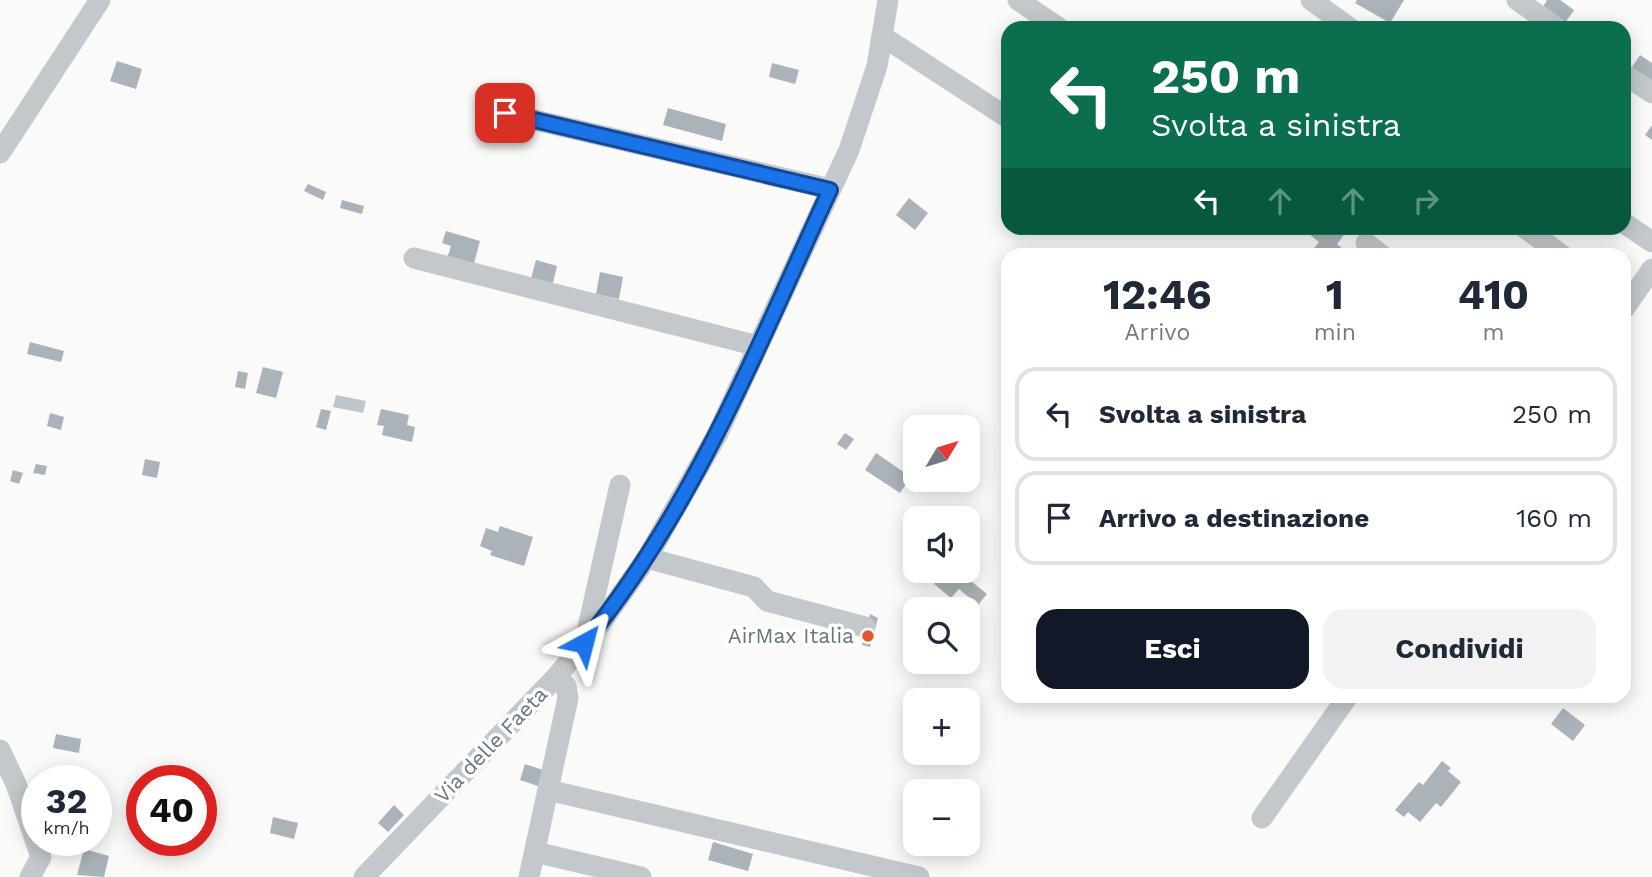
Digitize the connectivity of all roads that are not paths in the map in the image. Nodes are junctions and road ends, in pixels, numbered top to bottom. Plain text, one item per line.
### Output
1 (100, 0) edge
2 (888, 0) edge
3 (1018, 0) edge
4 (1311, 0) edge
5 (1517, 0) edge
6 (1049, 21) edge
7 (1340, 21) edge
8 (1547, 21) edge
9 (882, 36) junction
10 (1631, 79) edge
11 (1652, 93) edge
12 (505, 113) dead end
13 (1001, 113) edge
14 (0, 153) edge
15 (830, 190) junction
16 (1631, 228) edge
17 (1534, 235) edge
18 (1652, 243) edge
19 (1552, 248) edge
20 (414, 258) dead end
21 (1652, 269) edge
22 (1631, 296) edge
23 (758, 346) junction
24 (620, 485) dead end
25 (647, 558) junction
26 (865, 627) dead end
27 (584, 643) junction
28 (557, 676) junction
29 (1343, 703) edge
30 (0, 750) edge
31 (548, 790) junction
32 (1262, 818) dead end
33 (535, 852) junction
34 (30, 877) edge
35 (364, 877) edge
36 (529, 877) edge
37 (641, 877) edge
38 (919, 877) edge

1 - 14 street
2 - 9 street, Via delle Faeta
3 - 6 street
4 - 7 street
5 - 8 street
9 - 13 street
9 - 15 street, Via delle Faeta
10 - 11 street
12 - 15 street
15 - 23 street, Via delle Faeta
16 - 18 street
17 - 19 street
20 - 23 street
21 - 22 street
23 - 25 street, Via delle Faeta
24 - 27 street
25 - 26 street
25 - 27 street, Via delle Faeta
27 - 28 street, Via delle Faeta
28 - 31 street
28 - 35 street, Via delle Faeta
29 - 32 street
30 - 34 street
31 - 33 street
31 - 38 street
33 - 36 street
33 - 37 street

